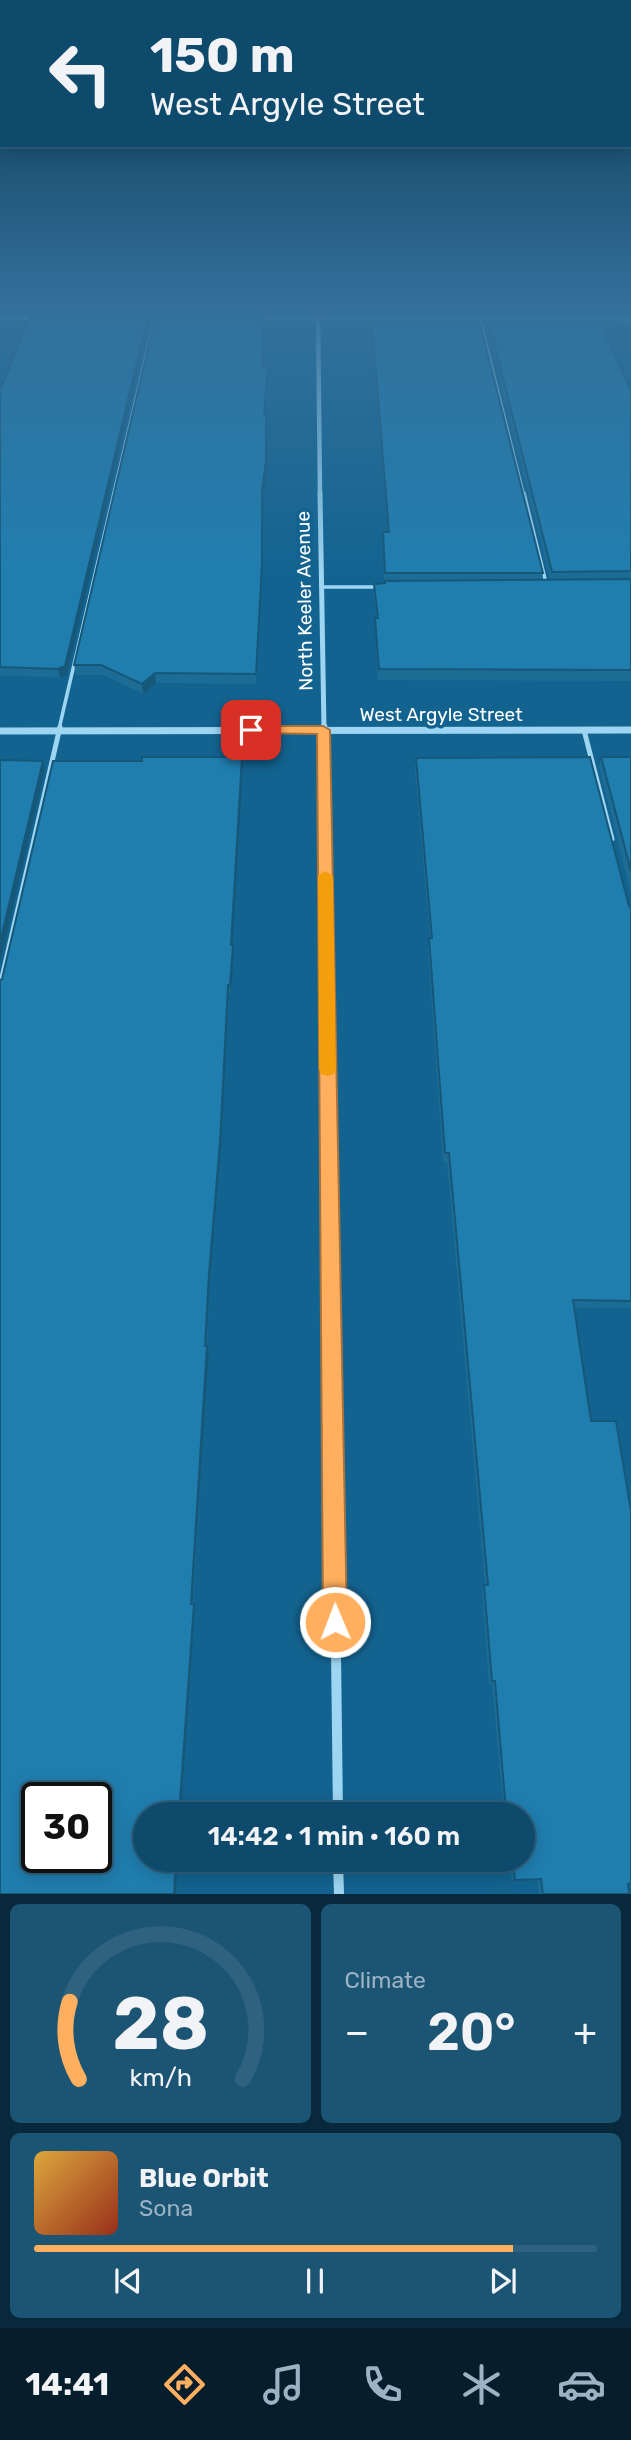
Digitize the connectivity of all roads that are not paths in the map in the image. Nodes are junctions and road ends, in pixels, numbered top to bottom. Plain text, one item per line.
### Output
1 (135, 399) edge
2 (319, 399) edge
3 (500, 399) edge
4 (533, 586) edge
5 (321, 587) junction
6 (388, 587) edge
7 (323, 730) junction
8 (584, 730) junction
9 (631, 730) edge
10 (0, 731) edge
11 (59, 731) junction
12 (614, 850) edge
13 (0, 986) edge
14 (338, 1802) edge
15 (338, 1872) edge
16 (339, 1894) edge

1 - 11 lane
2 - 5 street, North Keeler Avenue
3 - 4 lane
5 - 6 lane
5 - 7 street, North Keeler Avenue
7 - 8 street, West Argyle Street
7 - 11 street, West Argyle Street
7 - 14 street, North Keeler Avenue
8 - 9 street, West Argyle Street
8 - 12 lane
10 - 11 street, West Argyle Street
11 - 13 lane
15 - 16 street

